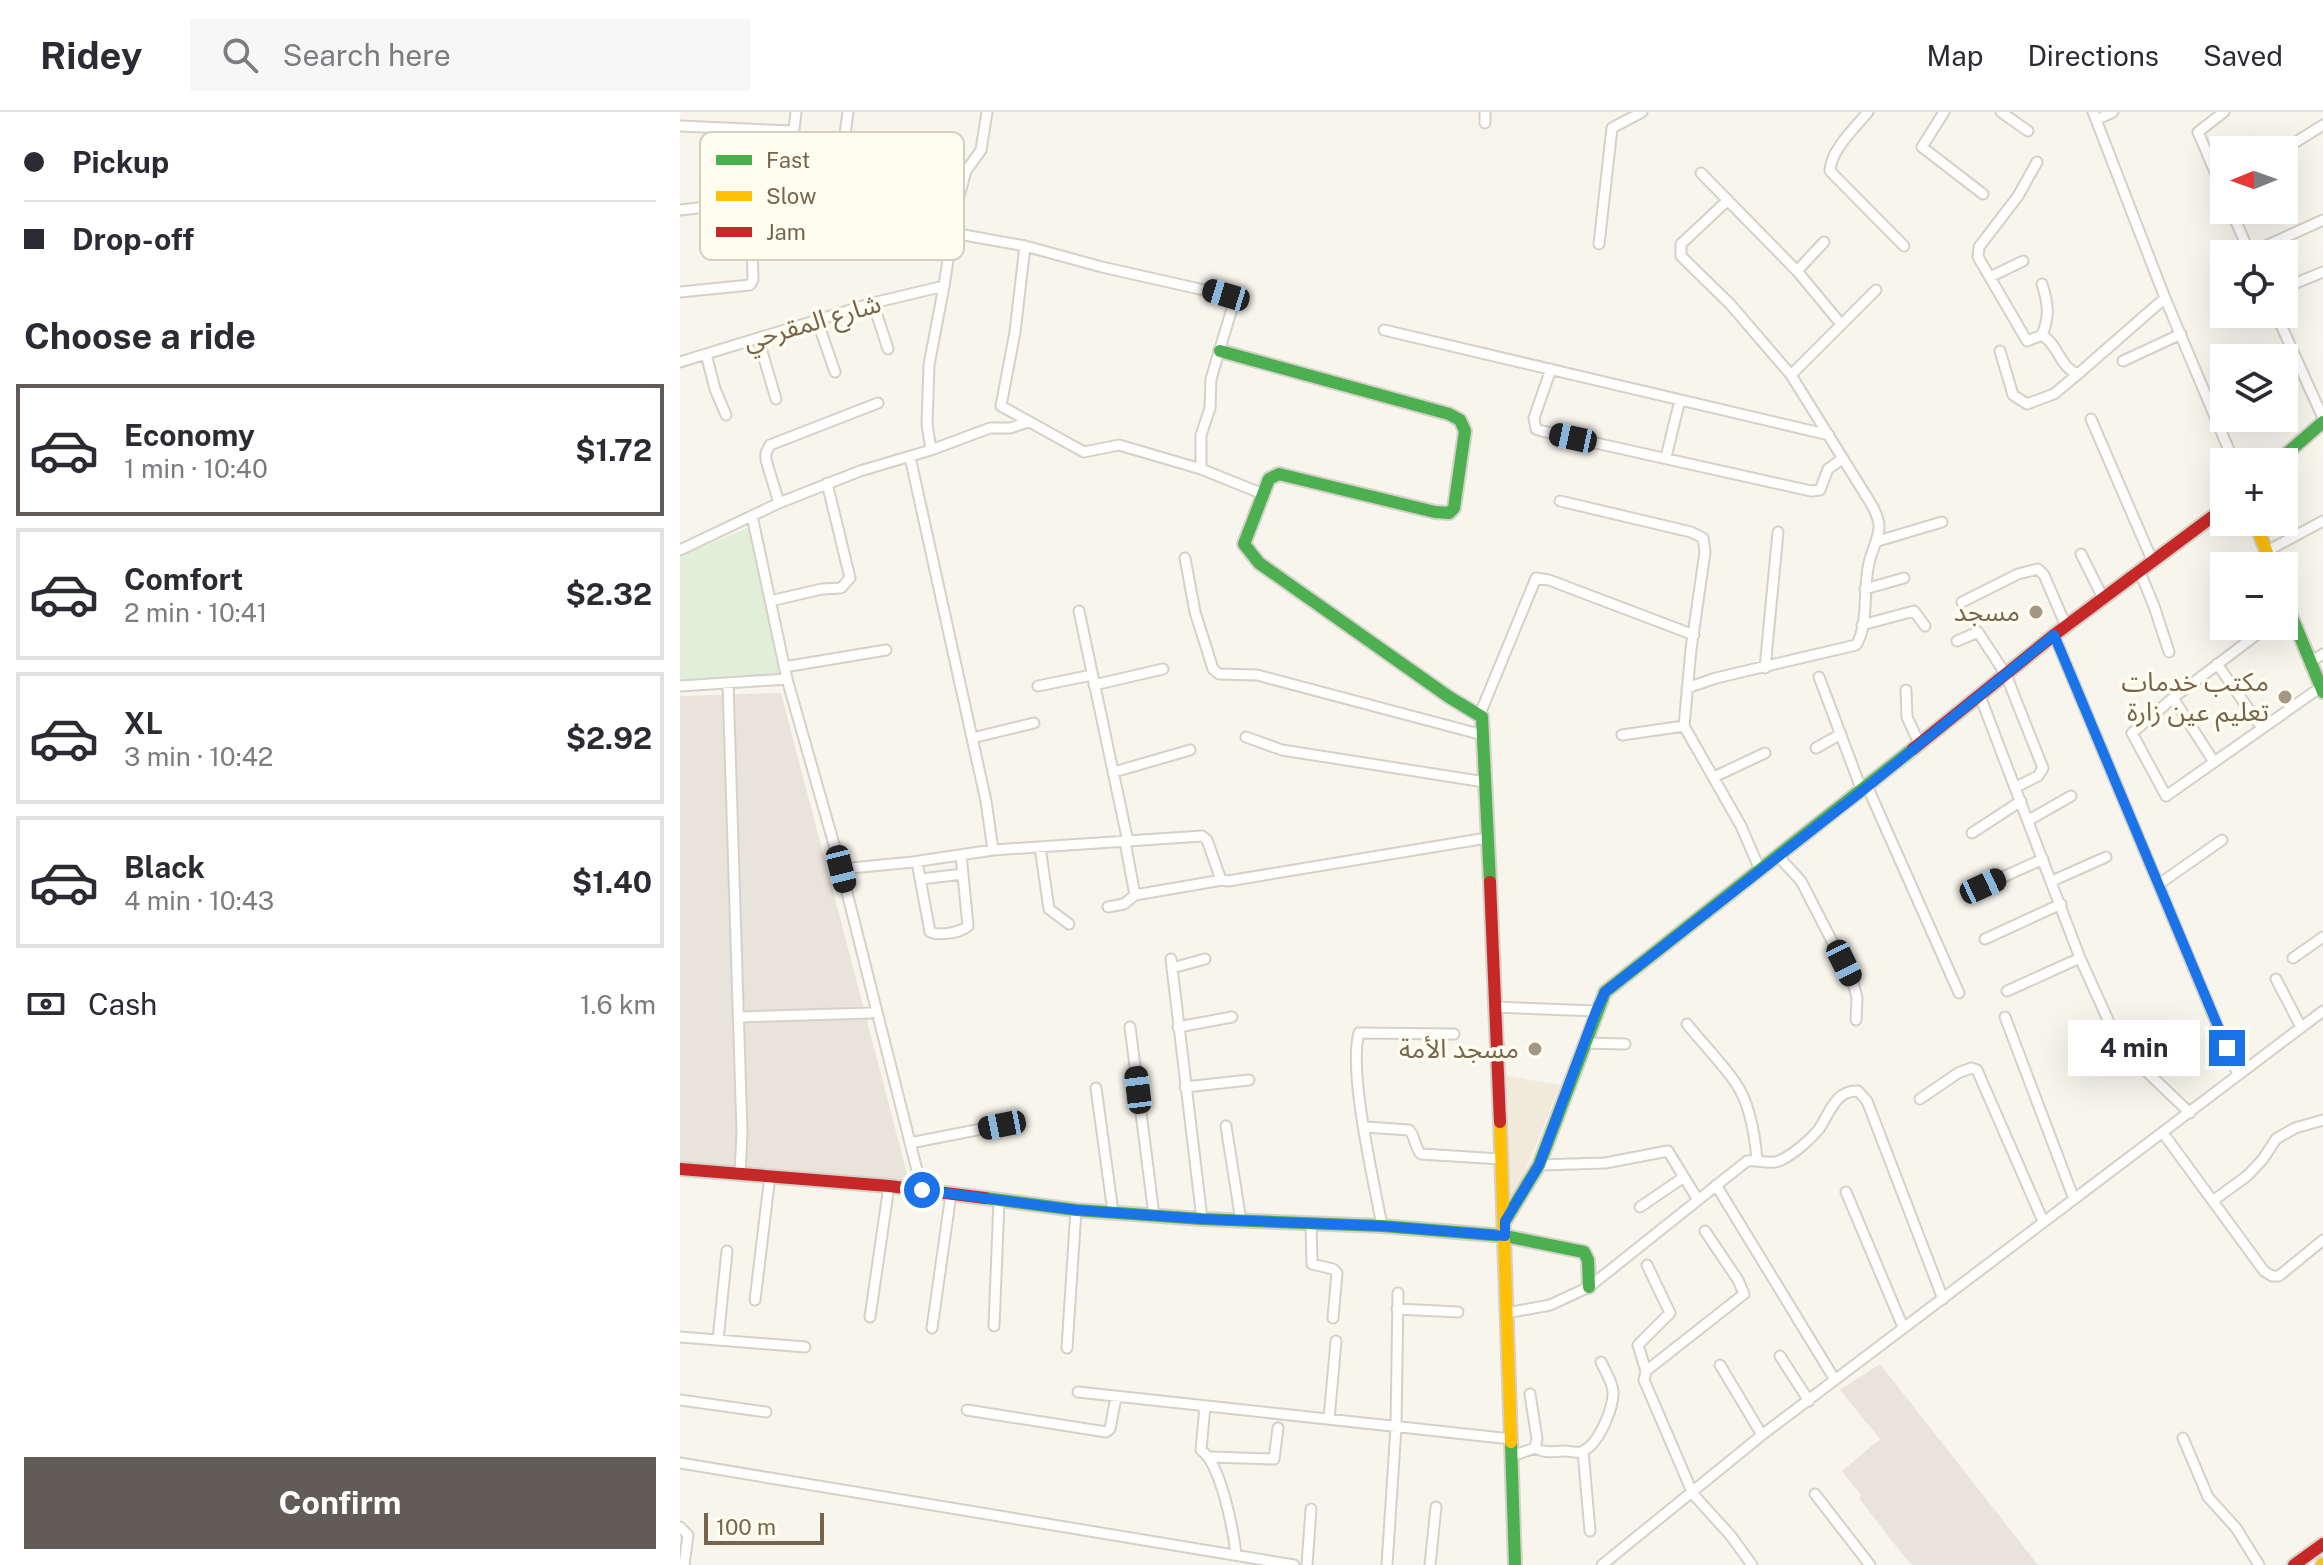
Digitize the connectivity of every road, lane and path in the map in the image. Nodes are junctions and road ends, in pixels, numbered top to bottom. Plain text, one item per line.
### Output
1 (796, 112) edge
2 (848, 112) edge
3 (987, 112) edge
4 (1642, 112) edge
5 (1868, 112) edge
6 (1944, 112) edge
7 (2001, 112) edge
8 (2113, 112) edge
9 (2224, 112) edge
10 (2095, 116) edge
11 (2323, 125) edge
12 (680, 126) edge
13 (2028, 131) dead end
14 (845, 132) edge
15 (2298, 141) edge
16 (2210, 160) edge
17 (2037, 162) dead end
18 (1701, 173) dead end
19 (964, 178) edge
20 (1983, 194) dead end
21 (1728, 200) junction
22 (700, 208) edge
23 (680, 210) edge
24 (2323, 220) edge
25 (964, 235) edge
26 (2280, 240) edge
27 (1824, 242) dead end
28 (1599, 244) dead end
29 (1025, 246) junction
30 (1904, 246) dead end
31 (752, 260) edge
32 (948, 260) edge
33 (2023, 261) dead end
34 (1797, 271) junction
35 (2323, 272) edge
36 (1990, 277) junction
37 (2298, 282) edge
38 (2042, 284) dead end
39 (944, 286) junction
40 (1876, 290) dead end
41 (680, 292) edge
42 (2165, 298) junction
43 (873, 303) junction
44 (817, 320) junction
45 (1841, 324) junction
46 (2282, 328) edge
47 (1384, 330) dead end
48 (2181, 334) junction
49 (2042, 335) junction
50 (758, 338) junction
51 (888, 349) dead end
52 (1220, 351) junction
53 (2000, 351) dead end
54 (706, 354) junction
55 (2123, 361) dead end
56 (680, 362) edge
57 (1551, 369) junction
58 (835, 372) dead end
59 (2078, 374) junction
60 (1791, 375) junction
61 (776, 399) dead end
62 (1680, 400) junction
63 (878, 403) dead end
64 (726, 415) dead end
65 (2091, 419) dead end
66 (2323, 420) edge
67 (1028, 422) junction
68 (1829, 435) junction
69 (2228, 448) edge
70 (2292, 448) edge
71 (931, 450) junction
72 (910, 457) junction
73 (1666, 457) junction
74 (1842, 459) junction
75 (1201, 469) junction
76 (827, 483) junction
77 (1263, 494) junction
78 (1560, 501) dead end
79 (779, 503) junction
80 (752, 516) junction
81 (2210, 518) edge
82 (2323, 521) edge
83 (1942, 522) dead end
84 (1778, 532) dead end
85 (2261, 536) edge
86 (1878, 541) junction
87 (680, 550) edge
88 (2267, 551) joint
89 (2081, 554) dead end
90 (1185, 558) dead end
91 (2152, 560) junction
92 (2139, 570) junction
93 (1904, 578) dead end
94 (1865, 589) junction
95 (2103, 598) junction
96 (770, 601) junction
97 (1962, 602) dead end
98 (1079, 611) dead end
99 (1862, 625) junction
100 (1925, 626) dead end
101 (2066, 626) junction
102 (2298, 634) edge
103 (1694, 635) junction
104 (2054, 635) junction
105 (2249, 640) edge
106 (1957, 641) dead end
107 (886, 650) dead end
108 (2169, 652) dead end
109 (2323, 654) edge
110 (2310, 662) junction
111 (2217, 664) junction
112 (784, 667) junction
113 (1765, 668) junction
114 (1163, 669) dead end
115 (2006, 675) junction
116 (1819, 677) dead end
117 (787, 679) junction
118 (1093, 680) junction
119 (728, 683) junction
120 (680, 686) edge
121 (1038, 686) dead end
122 (1687, 688) junction
123 (1906, 690) dead end
124 (2322, 690) edge
125 (1980, 696) junction
126 (2173, 698) junction
127 (1480, 714) junction
128 (1034, 723) dead end
129 (1684, 726) junction
130 (2262, 728) junction
131 (1841, 734) junction
132 (1483, 735) junction
133 (1622, 735) dead end
134 (1246, 737) dead end
135 (972, 738) junction
136 (1919, 743) junction
137 (1816, 748) dead end
138 (1190, 750) dead end
139 (1765, 753) dead end
140 (2214, 762) junction
141 (1114, 772) junction
142 (1714, 777) junction
143 (1485, 782) junction
144 (2016, 787) junction
145 (1865, 788) junction
146 (2071, 796) dead end
147 (2021, 801) junction
148 (2029, 820) junction
149 (1972, 833) dead end
150 (1487, 838) junction
151 (2222, 840) dead end
152 (1127, 842) junction
153 (1040, 847) junction
154 (993, 850) junction
155 (961, 855) junction
156 (1778, 856) junction
157 (2106, 857) dead end
158 (2043, 859) junction
159 (917, 862) junction
160 (841, 869) junction
161 (1760, 870) junction
162 (963, 874) junction
163 (921, 879) junction
164 (1222, 880) junction
165 (2052, 881) junction
166 (2159, 884) junction
167 (1983, 886) dead end
168 (1135, 895) junction
169 (2061, 904) junction
170 (1108, 907) dead end
171 (1069, 924) dead end
172 (2323, 937) edge
173 (1985, 939) dead end
174 (2080, 958) junction
175 (2293, 958) dead end
176 (1205, 959) dead end
177 (2276, 979) dead end
178 (2007, 991) dead end
179 (1959, 993) dead end
180 (1494, 1007) junction
181 (1596, 1011) junction
182 (2323, 1011) edge
183 (871, 1013) dead end
184 (738, 1017) junction
185 (1232, 1017) dead end
186 (2005, 1017) dead end
187 (1856, 1020) dead end
188 (1687, 1024) dead end
189 (1130, 1027) dead end
190 (1178, 1027) junction
191 (2301, 1027) junction
192 (1454, 1034) dead end
193 (1584, 1043) junction
194 (1625, 1044) dead end
195 (2238, 1075) junction
196 (1249, 1080) dead end
197 (1185, 1087) junction
198 (1096, 1088) dead end
199 (1920, 1099) dead end
200 (2190, 1113) junction
201 (2323, 1120) edge
202 (1002, 1125) dead end
203 (1226, 1126) dead end
204 (1365, 1127) junction
205 (2163, 1133) junction
206 (910, 1143) junction
207 (1501, 1159) junction
208 (1757, 1160) junction
209 (1539, 1165) junction
210 (680, 1169) edge
211 (740, 1173) junction
212 (770, 1176) junction
213 (1684, 1177) junction
214 (1716, 1185) junction
215 (889, 1186) junction
216 (922, 1190) junction
217 (1846, 1192) dead end
218 (951, 1194) junction
219 (2074, 1199) junction
220 (1698, 1200) junction
221 (2214, 1200) junction
222 (999, 1201) junction
223 (1640, 1207) dead end
224 (1076, 1210) junction
225 (1113, 1212) junction
226 (1154, 1215) junction
227 (1202, 1219) junction
228 (1241, 1221) junction
229 (1505, 1221) junction
230 (2043, 1221) junction
231 (1311, 1224) junction
232 (1382, 1226) junction
233 (1705, 1231) dead end
234 (1505, 1236) junction
235 (2323, 1240) edge
236 (727, 1251) dead end
237 (1647, 1265) dead end
238 (1589, 1287) junction
239 (1398, 1293) dead end
240 (1943, 1299) junction
241 (755, 1300) dead end
242 (1397, 1309) junction
243 (1458, 1312) dead end
244 (1507, 1313) junction
245 (870, 1317) dead end
246 (1333, 1318) dead end
247 (994, 1326) dead end
248 (1903, 1327) junction
249 (932, 1328) dead end
250 (680, 1337) edge
251 (718, 1340) junction
252 (1336, 1341) dead end
253 (805, 1347) dead end
254 (1067, 1348) dead end
255 (1780, 1356) dead end
256 (1601, 1362) dead end
257 (1720, 1365) dead end
258 (1646, 1371) junction
259 (1835, 1380) junction
260 (1078, 1392) dead end
261 (1530, 1394) dead end
262 (1116, 1397) junction
263 (680, 1400) edge
264 (1809, 1401) junction
265 (1205, 1406) junction
266 (967, 1410) dead end
267 (766, 1412) dead end
268 (1329, 1419) junction
269 (1396, 1427) junction
270 (1278, 1428) dead end
271 (1762, 1435) junction
272 (2183, 1438) dead end
273 (1511, 1439) junction
274 (1535, 1448) junction
275 (1583, 1451) junction
276 (1512, 1456) junction
277 (1211, 1457) junction
278 (680, 1463) edge
279 (1693, 1494) junction
280 (1815, 1494) dead end
281 (1436, 1507) dead end
282 (1311, 1509) dead end
283 (680, 1527) edge
284 (1590, 1531) dead end
285 (2323, 1544) edge
286 (1236, 1554) junction
287 (684, 1565) edge
288 (1294, 1565) edge
289 (1307, 1565) edge
290 (1387, 1565) edge
291 (1430, 1565) edge
292 (1515, 1565) edge
293 (1602, 1565) edge
294 (1752, 1565) edge
295 (1870, 1565) edge
296 (2259, 1565) edge
297 (2294, 1565) edge

1 - 12 street
2 - 14 street
3 - 19 street
4 - 28 street
5 - 30 street
6 - 20 street
7 - 13 street
8 - 10 street
9 - 16 street
10 - 42 street
11 - 15 street
17 - 36 street
18 - 21 street
21 - 34 street
21 - 60 street
22 - 23 street
24 - 26 street
25 - 29 street
27 - 34 street
29 - 52 street
29 - 67 street
31 - 41 street
32 - 39 street
33 - 36 street
34 - 45 street
35 - 37 street
36 - 49 street
38 - 49 street
39 - 43 street, شارع المقرحي
39 - 71 street
40 - 45 street
42 - 48 street
42 - 59 street
43 - 44 street, شارع المقرحي
43 - 51 street
44 - 50 street, شارع المقرحي
44 - 58 street
45 - 60 street
46 - 66 street
47 - 57 street
48 - 55 street
48 - 69 street
49 - 59 street
50 - 54 street, شارع المقرحي
50 - 61 street
52 - 75 street
52 - 77 street
53 - 59 street
54 - 56 street, شارع المقرحي
54 - 64 street
57 - 62 street
57 - 73 street
60 - 68 street
62 - 68 street
62 - 73 street
63 - 79 street
65 - 91 street
66 - 70 street
67 - 71 street
67 - 75 street
68 - 74 street
71 - 72 street
72 - 76 street
72 - 135 street
73 - 74 street
74 - 86 street
75 - 77 street
76 - 79 street
76 - 96 street
77 - 127 street
78 - 103 street
79 - 80 street
80 - 87 street
80 - 96 street
81 - 91 street
82 - 88 street
83 - 86 street
84 - 113 street
85 - 88 street
86 - 94 street
89 - 95 street
90 - 132 street
91 - 92 street
92 - 95 street
92 - 108 street
93 - 94 street
94 - 99 street
95 - 101 street
96 - 112 street
97 - 101 street
98 - 118 street
99 - 100 street
99 - 113 street
101 - 104 street
102 - 110 street
103 - 122 street
103 - 127 street
104 - 115 street
104 - 166 street
105 - 111 street
106 - 115 street
107 - 112 street
109 - 110 street
110 - 124 street
111 - 126 street
111 - 130 street
112 - 117 street
113 - 122 street
114 - 118 street
115 - 125 street
115 - 144 street
116 - 131 street
117 - 119 street
117 - 160 street
118 - 121 street
118 - 141 street
119 - 120 street
119 - 184 street
122 - 129 street
123 - 136 street
124 - 130 street
125 - 136 street
125 - 144 street
126 - 140 street
126 - 140 street
127 - 132 street
128 - 135 street
129 - 133 street
129 - 142 street
130 - 140 street
131 - 137 street
131 - 145 street
132 - 143 street
134 - 143 street
135 - 154 street
136 - 145 street
138 - 141 street
139 - 142 street
141 - 152 street
142 - 161 street
143 - 150 street
144 - 147 street
145 - 156 street
145 - 179 street
146 - 148 street
147 - 148 street
147 - 149 street
148 - 158 street
150 - 164 street
150 - 180 street
151 - 166 street
152 - 153 street
152 - 164 street
152 - 168 street
153 - 154 street
153 - 171 street
154 - 155 street
155 - 159 street
155 - 162 street
156 - 161 street
156 - 187 street
157 - 165 street
158 - 165 street
158 - 167 street
159 - 160 street
159 - 163 street
160 - 206 street
161 - 181 street
162 - 163 street
162 - 163 street
164 - 168 street
165 - 169 street
166 - 195 street
168 - 170 street
169 - 173 street
169 - 174 street
172 - 175 street
174 - 178 street
174 - 200 street
176 - 190 street
177 - 191 street
180 - 181 street
180 - 207 street
181 - 193 street
182 - 191 street
183 - 184 street
184 - 211 street
185 - 190 street
186 - 219 street
188 - 208 street
189 - 226 street
190 - 197 street
191 - 195 street
192 - 204 street
193 - 194 street
193 - 209 street
195 - 200 street
196 - 197 street
197 - 227 street
198 - 225 street
199 - 230 street
200 - 205 street
201 - 221 street
202 - 206 street
203 - 228 street
204 - 207 street
204 - 232 street
205 - 219 street
205 - 221 street
206 - 216 street
207 - 229 street
208 - 214 street
208 - 240 street
209 - 213 street
209 - 229 street
210 - 211 street
211 - 212 street
212 - 215 street
212 - 241 street
213 - 220 street
213 - 223 street
214 - 220 street
214 - 259 street
215 - 216 street
215 - 245 street
216 - 218 street
217 - 248 street
218 - 222 street
218 - 249 street
219 - 230 street
220 - 238 street
221 - 235 street
222 - 224 street
222 - 247 street
224 - 225 street
224 - 254 street
225 - 226 street
226 - 227 street
227 - 228 street
228 - 231 street
229 - 234 street
230 - 240 street
231 - 232 street
231 - 246 street
232 - 234 street
233 - 258 street
234 - 238 street
234 - 244 street
236 - 251 street
237 - 258 street
238 - 244 street
239 - 242 street
240 - 248 street
242 - 243 street
242 - 269 street
244 - 273 street
248 - 259 street
250 - 251 street
251 - 253 street
252 - 268 street
255 - 264 street
256 - 275 street
257 - 271 street
258 - 279 street
259 - 264 street
260 - 262 street
261 - 274 street
262 - 265 street
262 - 266 street
263 - 267 street
264 - 271 street
265 - 268 street
265 - 277 street
268 - 269 street
269 - 273 street
269 - 290 street
270 - 277 street
271 - 279 street
272 - 296 street
273 - 276 street
274 - 275 street
274 - 276 street
275 - 284 street
276 - 292 street
277 - 286 street
278 - 286 street
279 - 293 street
279 - 294 street
280 - 295 street
281 - 291 street
282 - 289 street
283 - 287 street
285 - 297 street
286 - 288 street

